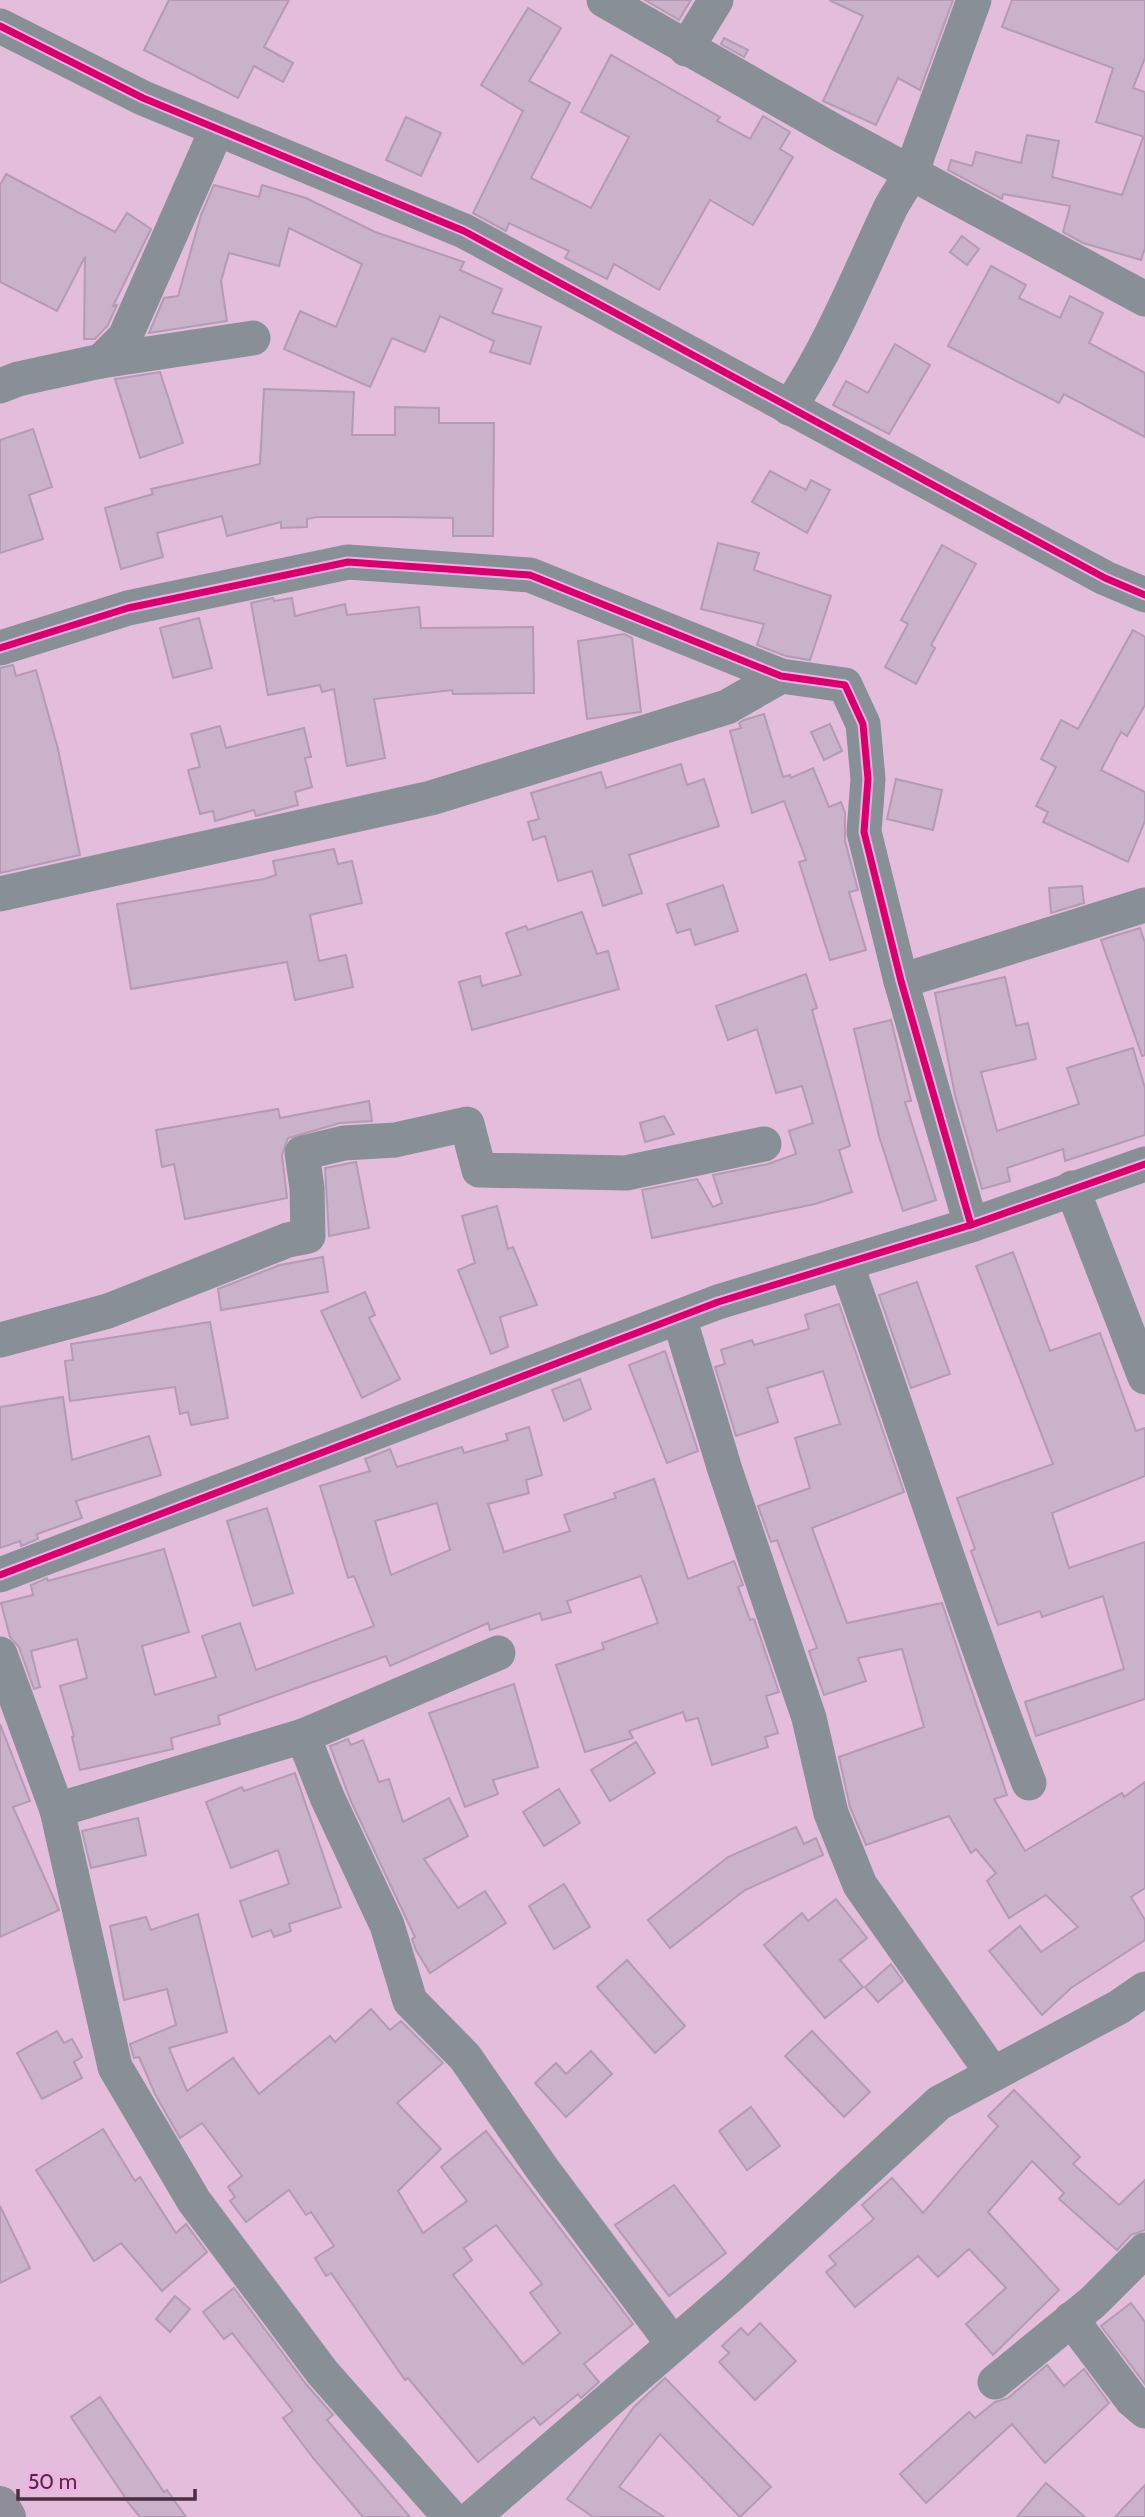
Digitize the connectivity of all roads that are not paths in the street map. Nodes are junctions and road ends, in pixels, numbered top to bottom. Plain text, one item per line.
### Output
1 (604, 0) edge
2 (716, 0) edge
3 (974, 0) edge
4 (0, 26) edge
5 (686, 49) junction
6 (217, 129) junction
7 (914, 173) junction
8 (1143, 292) edge
9 (253, 338) dead end
10 (101, 361) junction
11 (0, 386) edge
12 (789, 408) junction
13 (1145, 595) edge
14 (0, 648) edge
15 (781, 676) junction
16 (0, 894) edge
17 (1145, 905) edge
18 (901, 981) junction
19 (764, 1144) dead end
20 (1145, 1164) edge
21 (1072, 1188) junction
22 (971, 1225) junction
23 (846, 1263) junction
24 (679, 1317) junction
25 (0, 1340) edge
26 (1145, 1377) edge
27 (0, 1576) edge
28 (498, 1653) dead end
29 (0, 1654) edge
30 (303, 1736) junction
31 (1029, 1783) dead end
32 (57, 1810) junction
33 (1145, 1989) edge
34 (993, 2074) junction
35 (1145, 2250) edge
36 (1071, 2319) junction
37 (674, 2344) junction
38 (995, 2382) dead end
39 (1145, 2411) edge
40 (0, 2505) edge
41 (7, 2517) edge
42 (450, 2517) edge
43 (473, 2517) edge

1 - 5 street
2 - 5 street
3 - 7 street
4 - 6 street
5 - 7 street
6 - 10 street
6 - 12 street
7 - 8 street
7 - 12 street
9 - 10 street
10 - 11 street
12 - 13 street
14 - 15 street
15 - 16 street
15 - 18 street
17 - 18 street
18 - 22 street
19 - 25 street
20 - 21 street
21 - 22 street
21 - 26 street
22 - 23 street
23 - 24 street
23 - 31 street
24 - 27 street
24 - 34 street
28 - 30 street
29 - 32 street
30 - 32 street
30 - 37 street
32 - 42 street
33 - 34 street
34 - 37 street
35 - 36 street
36 - 38 street
36 - 39 street
37 - 43 street
40 - 41 main road

